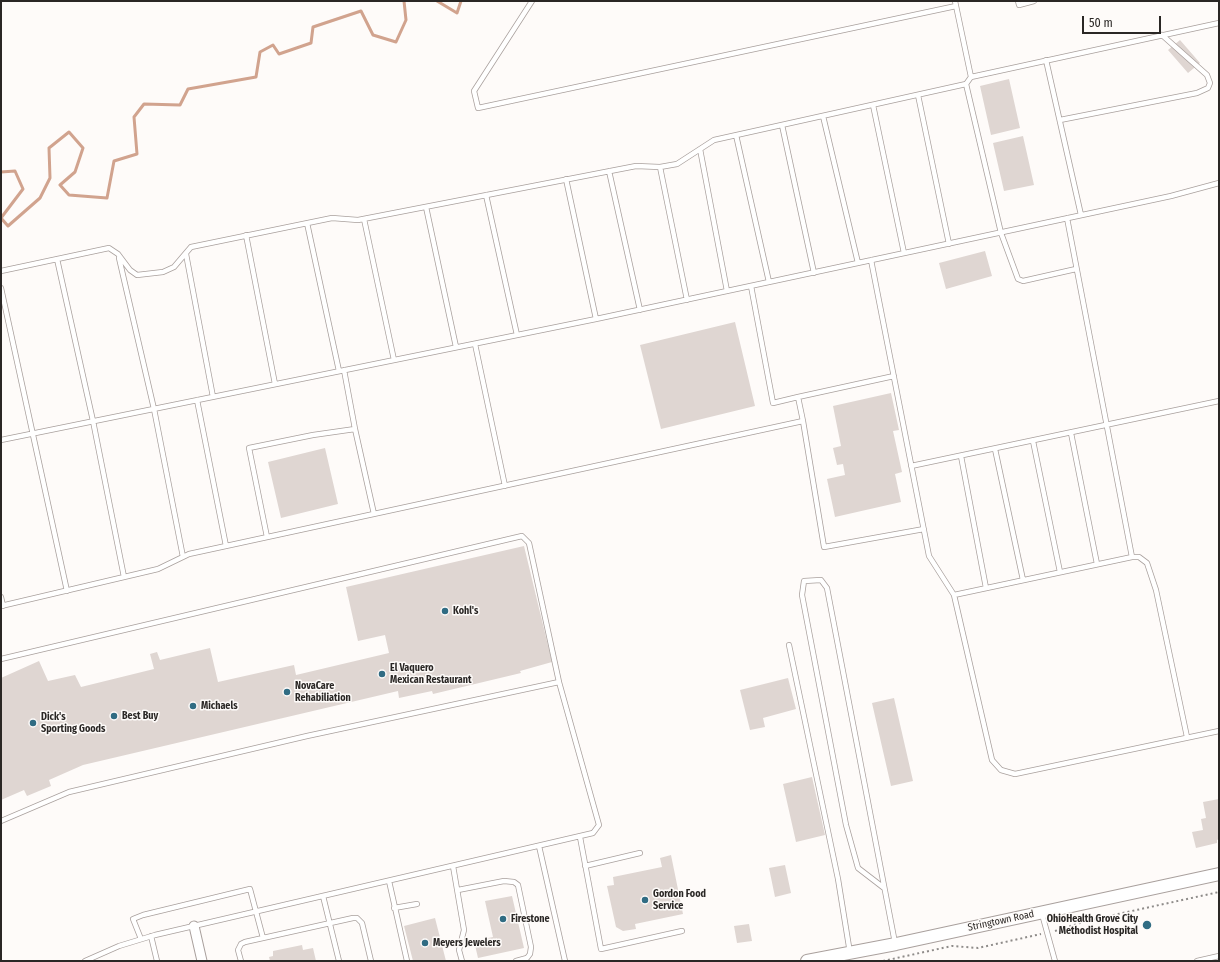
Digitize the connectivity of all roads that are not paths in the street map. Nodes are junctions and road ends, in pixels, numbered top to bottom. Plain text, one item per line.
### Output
1 (532, 1) edge
2 (1018, 1) edge
3 (1034, 1) edge
4 (956, 3) edge
5 (1219, 23) edge
6 (1162, 35) junction
7 (1046, 60) junction
8 (971, 77) junction
9 (966, 84) junction
10 (918, 95) junction
11 (873, 106) junction
12 (824, 116) junction
13 (1060, 120) junction
14 (782, 125) junction
15 (736, 135) junction
16 (700, 149) junction
17 (660, 167) junction
18 (609, 171) junction
19 (566, 179) junction
20 (1219, 183) edge
21 (486, 195) junction
22 (426, 207) junction
23 (1081, 215) junction
24 (1067, 218) junction
25 (364, 219) junction
26 (307, 223) junction
27 (1001, 233) junction
28 (246, 235) junction
29 (949, 244) junction
30 (904, 253) junction
31 (118, 254) junction
32 (186, 254) junction
33 (56, 259) junction
34 (871, 260) junction
35 (858, 263) junction
36 (1076, 269) junction
37 (1, 270) edge
38 (814, 273) junction
39 (769, 282) junction
40 (751, 286) junction
41 (1, 288) edge
42 (727, 291) junction
43 (686, 300) junction
44 (640, 310) junction
45 (596, 319) junction
46 (517, 335) junction
47 (475, 344) junction
48 (456, 347) junction
49 (394, 360) junction
50 (341, 371) junction
51 (894, 376) junction
52 (275, 384) junction
53 (213, 397) junction
54 (798, 397) junction
55 (197, 400) junction
56 (1219, 401) edge
57 (154, 409) junction
58 (93, 421) junction
59 (803, 421) junction
60 (1107, 426) junction
61 (355, 429) junction
62 (32, 433) junction
63 (1071, 433) junction
64 (1, 440) edge
65 (1033, 441) junction
66 (995, 449) junction
67 (961, 456) junction
68 (911, 466) junction
69 (505, 486) junction
70 (374, 514) junction
71 (924, 529) junction
72 (268, 537) junction
73 (226, 546) junction
74 (183, 556) junction
75 (1132, 557) junction
76 (1097, 564) junction
77 (1060, 572) junction
78 (124, 577) junction
79 (1023, 580) junction
80 (986, 588) junction
81 (67, 591) junction
82 (954, 595) junction
83 (1, 597) edge
84 (2, 606) edge
85 (789, 645) dead end
86 (1, 660) edge
87 (559, 682) junction
88 (1219, 731) edge
89 (1187, 737) junction
90 (1, 821) edge
91 (580, 837) junction
92 (539, 846) junction
93 (640, 854) dead end
94 (453, 866) junction
95 (585, 866) junction
96 (1219, 874) edge
97 (389, 881) junction
98 (884, 888) junction
99 (458, 890) junction
100 (323, 896) junction
101 (417, 904) dead end
102 (394, 908) junction
103 (256, 912) junction
104 (1042, 912) junction
105 (331, 923) junction
106 (194, 926) junction
107 (682, 931) dead end
108 (152, 936) junction
109 (263, 938) junction
110 (141, 939) junction
111 (896, 944) junction
112 (850, 953) junction
113 (1219, 956) edge
114 (96, 959) edge
115 (1208, 960) edge
116 (85, 961) edge
117 (158, 961) edge
118 (202, 961) edge
119 (241, 961) edge
120 (339, 961) edge
121 (371, 961) edge
122 (407, 961) edge
123 (462, 961) edge
124 (516, 961) edge
125 (565, 961) edge
126 (807, 961) edge
127 (1055, 961) edge
128 (1197, 961) edge

1 - 4 lane
2 - 3 lane
4 - 8 lane
5 - 6 lane
6 - 7 lane
6 - 13 lane
7 - 8 lane
7 - 13 lane
8 - 9 lane
9 - 10 lane
9 - 27 lane
10 - 11 lane
10 - 29 lane
11 - 12 lane
11 - 30 lane
12 - 14 lane
12 - 35 lane
13 - 23 lane
14 - 15 lane
14 - 38 lane
15 - 16 lane
15 - 39 lane
16 - 17 lane
16 - 42 lane
17 - 18 lane
17 - 43 lane
18 - 19 lane
18 - 44 lane
19 - 21 lane
19 - 45 lane
20 - 23 lane
21 - 22 lane
21 - 46 lane
22 - 25 lane
22 - 48 lane
23 - 24 lane
24 - 27 lane
24 - 36 lane
25 - 26 lane
25 - 49 lane
26 - 28 lane
26 - 50 lane
27 - 29 lane
27 - 36 lane
28 - 32 lane
28 - 52 lane
29 - 30 lane
30 - 34 lane
31 - 32 lane
31 - 33 lane
31 - 57 lane
32 - 53 lane
33 - 37 lane
33 - 58 lane
34 - 35 lane
34 - 51 lane
35 - 38 lane
36 - 60 lane
38 - 39 lane
39 - 40 lane
40 - 42 lane
40 - 54 lane
41 - 62 lane
42 - 43 lane
43 - 44 lane
44 - 45 lane
45 - 46 lane
46 - 47 lane
47 - 48 lane
47 - 69 lane
48 - 49 lane
49 - 50 lane
50 - 52 lane
50 - 61 lane
51 - 54 lane
51 - 68 lane
52 - 53 lane
53 - 55 lane
54 - 59 lane
55 - 57 lane
55 - 73 lane
56 - 60 lane
57 - 58 lane
57 - 74 lane
58 - 62 lane
58 - 78 lane
59 - 69 lane
59 - 71 lane
60 - 63 lane
60 - 75 lane
61 - 70 lane
61 - 72 lane
62 - 64 lane
62 - 81 lane
63 - 65 lane
63 - 76 lane
65 - 66 lane
65 - 77 lane
66 - 67 lane
66 - 79 lane
67 - 68 lane
67 - 80 lane
68 - 71 lane
69 - 70 lane
70 - 72 lane
71 - 82 lane
72 - 73 lane
73 - 74 lane
74 - 78 lane
75 - 76 lane
75 - 89 lane
76 - 77 lane
77 - 79 lane
78 - 81 lane
79 - 80 lane
80 - 82 lane
81 - 84 lane
82 - 89 lane
83 - 84 lane
85 - 112 lane
86 - 87 lane
87 - 90 lane
87 - 91 lane
88 - 89 lane
91 - 92 lane
91 - 95 lane
92 - 94 lane
92 - 125 lane
93 - 95 lane
94 - 97 lane
94 - 99 lane
95 - 107 lane
96 - 104 main road, Stringtown Road
97 - 100 lane
97 - 102 lane
98 - 98 lane
98 - 111 lane
99 - 123 lane
99 - 124 lane
100 - 103 lane
100 - 105 lane
101 - 102 lane
102 - 122 lane
103 - 106 lane
103 - 109 lane
103 - 110 lane
104 - 111 main road, Stringtown Road
104 - 127 lane
105 - 109 lane
105 - 120 lane
105 - 121 lane
106 - 108 lane
106 - 118 street
108 - 110 lane
108 - 117 lane
109 - 119 lane
110 - 114 lane
111 - 112 main road, Stringtown Road
112 - 126 main road, Stringtown Road
113 - 115 lane
114 - 116 lane
115 - 128 lane

